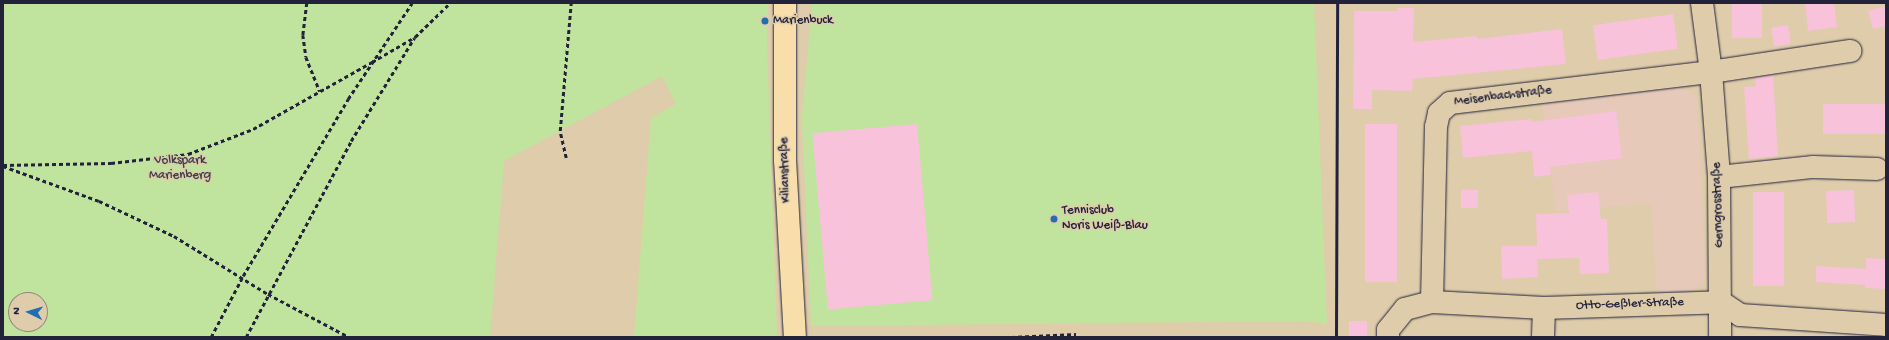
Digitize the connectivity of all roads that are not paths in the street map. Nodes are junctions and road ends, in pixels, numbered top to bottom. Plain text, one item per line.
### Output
1 (785, 3) edge
2 (1702, 3) edge
3 (1850, 52) dead end
4 (1711, 72) junction
5 (1878, 169) dead end
6 (1719, 177) junction
7 (1432, 302) junction
8 (1721, 302) junction
9 (1544, 308) junction
10 (1886, 325) edge
11 (795, 337) edge
12 (1388, 337) edge
13 (1543, 337) edge
14 (1720, 337) edge

1 - 11 main road, Kilianstraße
2 - 4 street, Gerngrosstraße
3 - 4 street
4 - 6 street, Gerngrosstraße
4 - 7 street, Meisenbachstraße
5 - 6 street
6 - 8 street, Gerngrosstraße
7 - 9 street, Otto-Geßler-Straße
7 - 12 street, Otto-Geßler-Straße
8 - 9 street, Otto-Geßler-Straße
8 - 10 street
8 - 14 street, Gerngrosstraße
9 - 13 street

